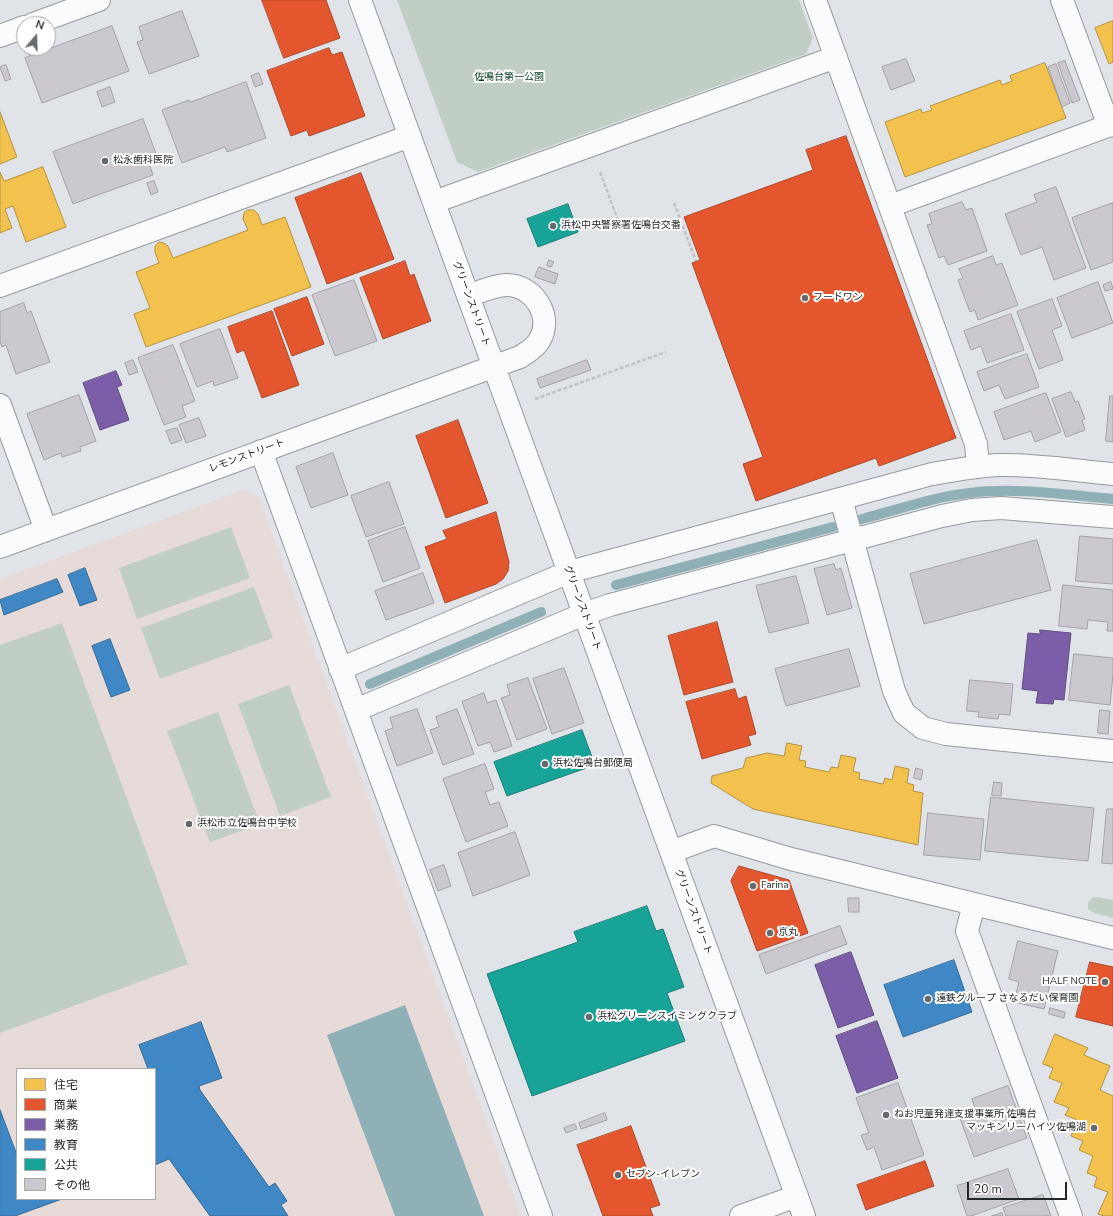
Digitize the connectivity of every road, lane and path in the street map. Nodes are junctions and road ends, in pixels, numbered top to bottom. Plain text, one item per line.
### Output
1 (99, 0) edge
2 (360, 0) edge
3 (815, 0) edge
4 (1062, 0) edge
5 (55, 16) edge
6 (16, 30) edge
7 (0, 36) edge
8 (836, 57) junction
9 (1111, 125) edge
10 (410, 136) junction
11 (590, 146) junction
12 (434, 202) junction
13 (674, 203) dead end
14 (890, 206) junction
15 (619, 223) dead end
16 (696, 261) dead end
17 (0, 286) edge
18 (468, 296) junction
19 (666, 352) dead end
20 (494, 366) junction
21 (535, 399) dead end
22 (0, 406) edge
23 (261, 451) junction
24 (978, 467) junction
25 (1113, 474) edge
26 (841, 499) junction
27 (1113, 517) edge
28 (46, 530) junction
29 (852, 540) junction
30 (0, 547) edge
31 (569, 572) junction
32 (584, 614) junction
33 (340, 669) junction
34 (356, 710) junction
35 (1113, 751) edge
36 (671, 852) junction
37 (974, 904) junction
38 (1113, 938) edge
39 (797, 1196) junction
40 (541, 1216) edge
41 (741, 1216) edge
42 (804, 1216) edge
43 (1072, 1216) edge

1 - 5 street
2 - 10 street, グリーンストリート
3 - 8 street
4 - 9 street
6 - 7 street
8 - 11 street
8 - 14 street
9 - 14 street
10 - 12 street, グリーンストリート
10 - 17 street
11 - 12 street
11 - 15 path
12 - 18 street, グリーンストリート
13 - 16 path
14 - 24 street
18 - 20 street, グリーンストリート
18 - 20 street
19 - 21 path
20 - 23 street, レモンストリート
20 - 31 street, グリーンストリート
22 - 28 street
23 - 28 street, レモンストリート
23 - 33 street
24 - 25 street
24 - 26 street
26 - 29 street
26 - 31 street
27 - 29 street
28 - 30 street, レモンストリート
29 - 32 street
29 - 35 street
31 - 32 street, グリーンストリート
31 - 33 street
32 - 34 street
32 - 36 street, グリーンストリート
33 - 34 street
34 - 40 street
36 - 37 street
36 - 39 street, グリーンストリート
37 - 38 street
37 - 43 street
39 - 41 street
39 - 42 street, グリーンストリート

